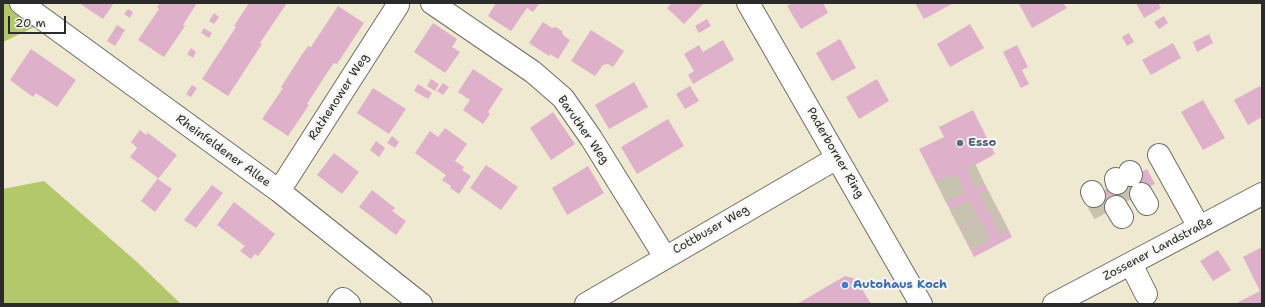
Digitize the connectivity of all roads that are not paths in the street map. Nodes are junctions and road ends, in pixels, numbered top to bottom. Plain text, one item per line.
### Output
1 (21, 3) edge
2 (398, 3) edge
3 (432, 3) edge
4 (748, 3) edge
5 (1160, 155) dead end
6 (837, 158) junction
7 (279, 192) junction
8 (1262, 194) edge
9 (1199, 228) junction
10 (665, 257) junction
11 (1131, 264) junction
12 (1146, 294) dead end
13 (339, 304) edge
14 (349, 304) edge
15 (421, 304) edge
16 (586, 304) edge
17 (921, 304) edge
18 (1054, 304) edge

1 - 7 street, Rheinfeldener Allee
2 - 7 street, Rathenower Weg
3 - 10 street, Baruther Weg
4 - 6 street, Paderborner Ring
5 - 9 street
6 - 10 street, Cottbuser Weg
6 - 17 street, Paderborner Ring
7 - 15 street, Rheinfeldener Allee
8 - 9 street, Zossener Landstraße
9 - 11 street, Zossener Landstraße
10 - 16 street, Cottbuser Weg
11 - 12 street
11 - 18 street, Zossener Landstraße
13 - 14 street

